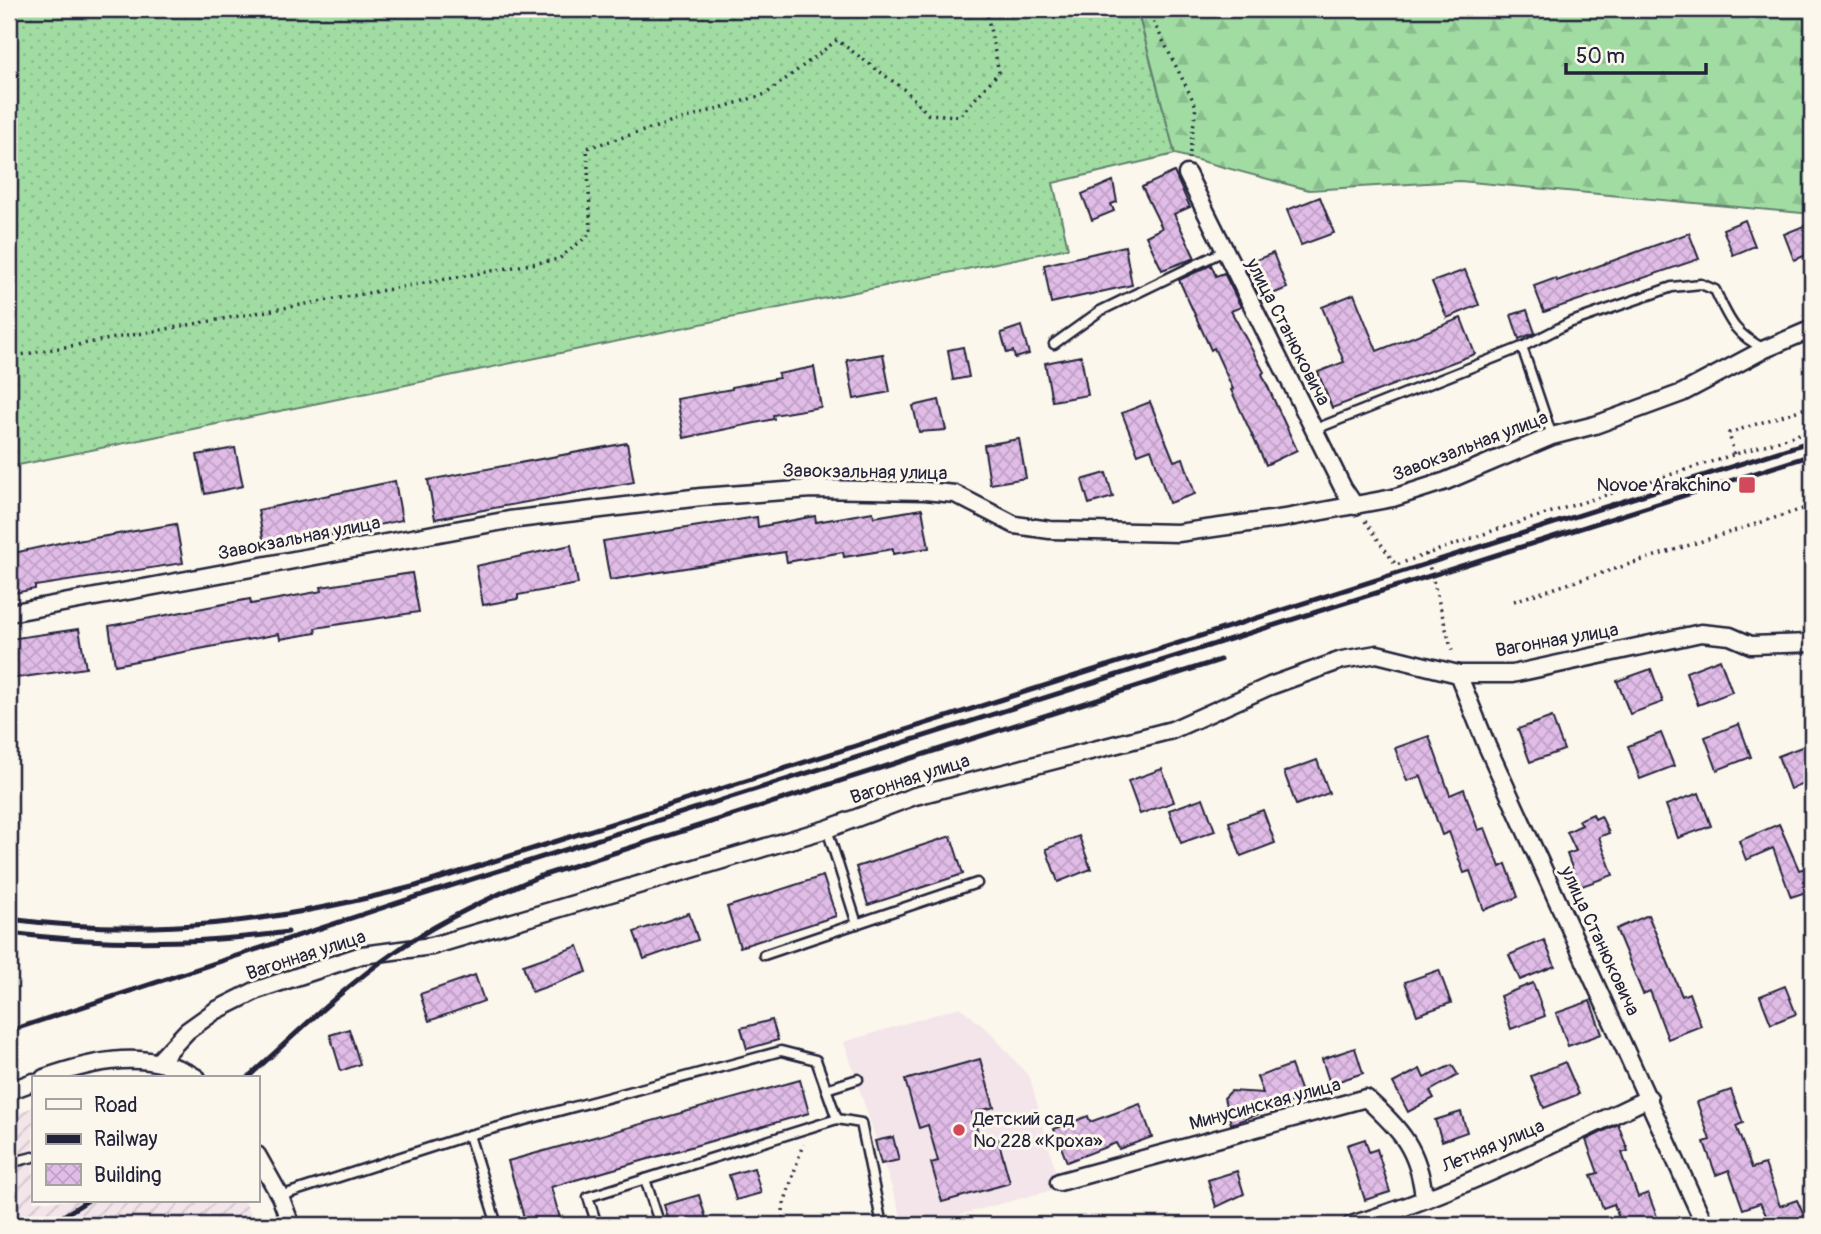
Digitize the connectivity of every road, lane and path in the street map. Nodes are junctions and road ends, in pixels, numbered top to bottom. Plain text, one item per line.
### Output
1 (986, 9) edge
2 (1147, 9) edge
3 (1187, 174) joint
4 (1224, 251) junction
5 (1812, 329) edge
6 (1054, 344) dead end
7 (1522, 347) junction
8 (1765, 349) junction
9 (9, 357) edge
10 (1812, 406) edge
11 (1313, 430) junction
12 (1812, 430) edge
13 (1552, 436) junction
14 (1734, 454) junction
15 (1355, 506) junction
16 (1812, 506) edge
17 (1426, 554) junction
18 (1514, 601) dead end
19 (9, 613) edge
20 (1812, 643) edge
21 (1458, 674) junction
22 (827, 829) junction
23 (977, 883) dead end
24 (857, 924) junction
25 (764, 955) dead end
26 (158, 1062) junction
27 (50, 1076) edge
28 (192, 1076) edge
29 (858, 1079) dead end
30 (32, 1082) edge
31 (826, 1090) junction
32 (9, 1091) edge
33 (1649, 1098) junction
34 (837, 1119) junction
35 (805, 1129) junction
36 (469, 1135) junction
37 (32, 1157) edge
38 (259, 1159) edge
39 (9, 1163) edge
40 (645, 1179) junction
41 (1059, 1182) dead end
42 (280, 1196) junction
43 (1424, 1198) junction
44 (1400, 1218) edge
45 (291, 1225) edge
46 (497, 1225) edge
47 (597, 1225) edge
48 (660, 1225) edge
49 (784, 1225) edge
50 (882, 1225) edge
51 (1351, 1225) edge
52 (1705, 1225) edge

1 - 9 path
2 - 3 path
3 - 4 street, улица Станюковича
4 - 6 lane
4 - 11 street, улица Станюковича
5 - 8 street, Завокзальная улица
7 - 8 lane
7 - 11 lane
7 - 13 lane
8 - 13 street, Завокзальная улица
10 - 14 path
11 - 15 street, улица Станюковича
12 - 14 path
13 - 15 street, Завокзальная улица
14 - 17 path
15 - 17 path
15 - 19 street, Завокзальная улица
16 - 18 path
17 - 21 path
20 - 21 street, Вагонная улица
21 - 22 street, Вагонная улица
21 - 33 street, улица Станюковича
22 - 24 lane
22 - 26 street, Вагонная улица
23 - 24 lane
24 - 25 lane
26 - 27 street
26 - 28 street
29 - 31 lane
30 - 32 street
31 - 34 lane
31 - 36 lane
33 - 43 street, Летняя улица
33 - 52 street, улица Станюковича
34 - 35 lane
34 - 50 lane
35 - 40 lane
35 - 49 path
36 - 42 lane
36 - 46 lane
37 - 39 lane
38 - 42 street
40 - 47 lane
40 - 48 lane
41 - 43 street, Минусинская улица
42 - 45 street
43 - 44 street, Летняя улица
44 - 51 street, Летняя улица

